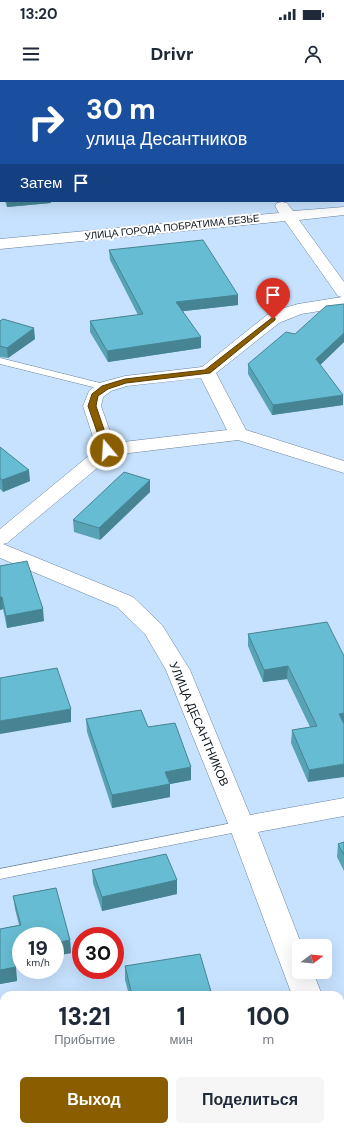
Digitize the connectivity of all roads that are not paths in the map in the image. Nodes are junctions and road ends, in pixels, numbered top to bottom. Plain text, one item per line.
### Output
1 (279, 202) edge
2 (344, 210) edge
3 (288, 215) junction
4 (0, 244) edge
5 (344, 293) edge
6 (344, 302) edge
7 (0, 361) edge
8 (207, 372) junction
9 (105, 387) junction
10 (239, 434) junction
11 (107, 450) junction
12 (344, 467) edge
13 (0, 540) edge
14 (0, 550) edge
15 (344, 807) edge
16 (242, 826) junction
17 (0, 874) edge
18 (305, 991) edge

1 - 3 street
2 - 3 street, УЛИЦА ГОРОДА ПОБРАТИМА БЕЗЬЕ
3 - 4 street, УЛИЦА ГОРОДА ПОБРАТИМА БЕЗЬЕ
3 - 5 street
6 - 8 street
7 - 9 lane
8 - 9 street
8 - 10 street
9 - 11 street
10 - 11 street
10 - 12 street
11 - 13 street
14 - 16 street, УЛИЦА ДЕСАНТНИКОВ
15 - 16 street
16 - 17 lane
16 - 18 street, УЛИЦА ДЕСАНТНИКОВ

